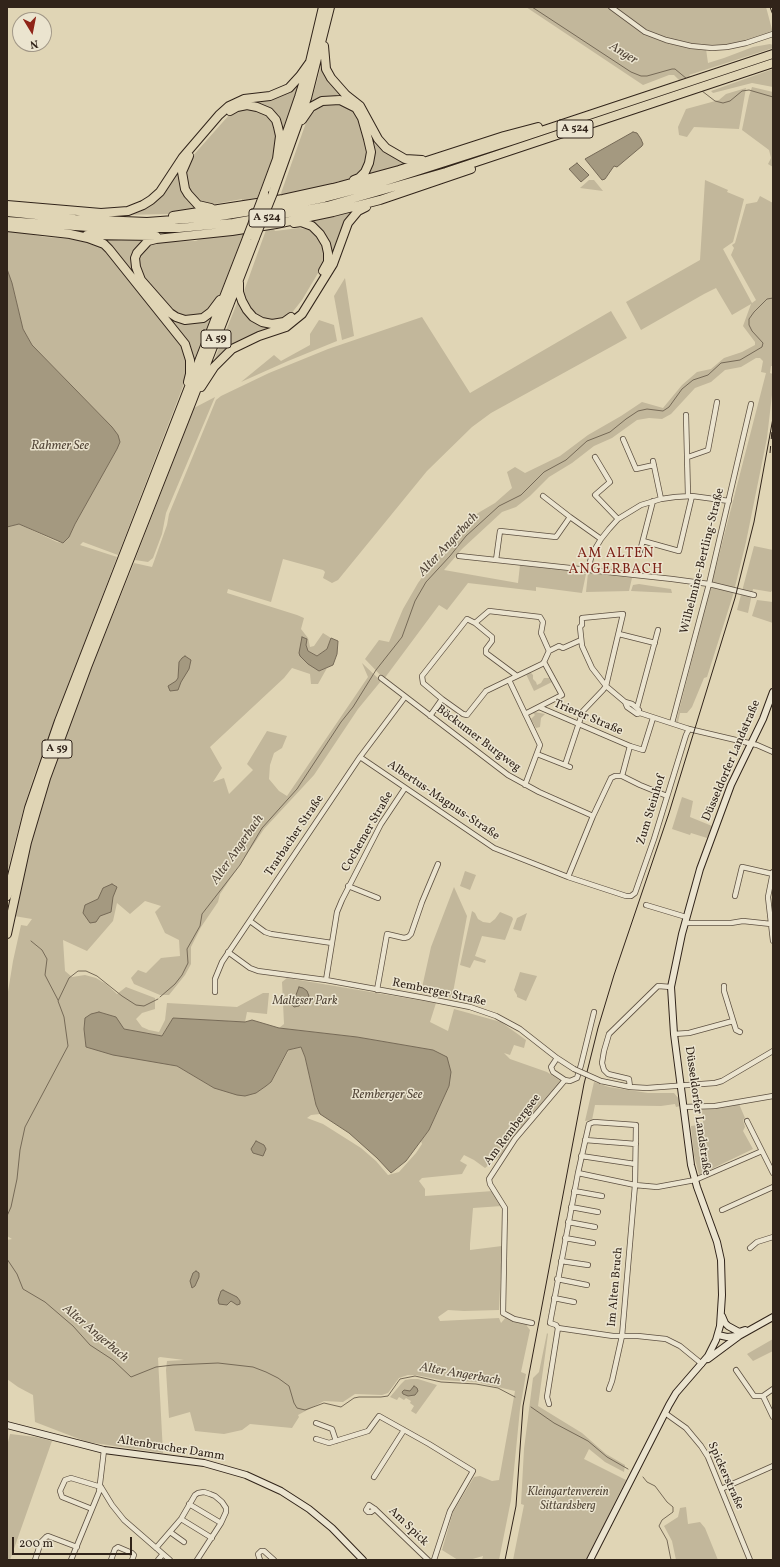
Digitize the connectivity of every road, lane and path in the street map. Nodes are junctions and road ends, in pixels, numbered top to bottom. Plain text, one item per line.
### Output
1 (323, 7) edge
2 (330, 7) edge
3 (611, 7) edge
4 (773, 34) edge
5 (323, 37) junction
6 (773, 54) edge
7 (310, 62) junction
8 (773, 64) edge
9 (576, 119) junction
10 (292, 138) junction
11 (519, 148) junction
12 (438, 157) junction
13 (278, 159) junction
14 (333, 188) junction
15 (380, 200) junction
16 (7, 205) edge
17 (220, 209) junction
18 (7, 212) edge
19 (108, 220) junction
20 (7, 221) edge
21 (276, 224) junction
22 (7, 227) edge
23 (70, 234) junction
24 (172, 236) junction
25 (251, 238) junction
26 (239, 277) junction
27 (228, 288) junction
28 (188, 402) junction
29 (717, 402) dead end
30 (751, 404) dead end
31 (686, 416) dead end
32 (624, 439) dead end
33 (595, 457) dead end
34 (688, 457) junction
35 (542, 496) dead end
36 (690, 496) junction
37 (661, 499) junction
38 (653, 501) junction
39 (729, 501) junction
40 (570, 517) junction
41 (618, 519) junction
42 (601, 539) junction
43 (643, 541) junction
44 (639, 555) dead end
45 (460, 556) dead end
46 (496, 560) junction
47 (122, 569) junction
48 (588, 570) junction
49 (709, 584) junction
50 (754, 595) dead end
51 (475, 623) junction
52 (658, 630) dead end
53 (619, 634) junction
54 (581, 640) junction
55 (655, 643) junction
56 (549, 651) junction
57 (544, 662) junction
58 (517, 676) junction
59 (381, 678) dead end
60 (509, 680) junction
61 (606, 686) junction
62 (773, 692) edge
63 (405, 697) junction
64 (442, 699) junction
65 (624, 702) junction
66 (539, 707) junction
67 (637, 708) junction
68 (640, 713) junction
69 (525, 714) junction
70 (430, 716) junction
71 (653, 718) junction
72 (672, 723) junction
73 (578, 724) junction
74 (689, 728) junction
75 (750, 744) junction
76 (630, 746) junction
77 (773, 752) edge
78 (537, 754) junction
79 (360, 757) junction
80 (565, 765) junction
81 (570, 767) dead end
82 (622, 776) junction
83 (525, 785) junction
84 (405, 788) junction
85 (667, 796) junction
86 (593, 816) junction
87 (438, 864) dead end
88 (773, 873) edge
89 (568, 877) junction
90 (348, 886) junction
91 (7, 896) edge
92 (631, 896) joint
93 (735, 896) dead end
94 (378, 898) dead end
95 (646, 905) dead end
96 (772, 918) edge
97 (686, 920) junction
98 (250, 921) junction
99 (771, 924) junction
100 (7, 934) edge
101 (773, 941) edge
102 (332, 943) junction
103 (228, 952) junction
104 (326, 980) junction
105 (724, 986) dead end
106 (671, 987) junction
107 (377, 990) junction
108 (215, 992) dead end
109 (594, 1012) dead end
110 (733, 1021) junction
111 (740, 1032) dead end
112 (674, 1034) junction
113 (773, 1052) edge
114 (557, 1058) junction
115 (565, 1080) junction
116 (681, 1086) junction
117 (630, 1087) junction
118 (773, 1096) edge
119 (684, 1108) junction
120 (747, 1120) dead end
121 (585, 1140) junction
122 (636, 1144) junction
123 (762, 1151) junction
124 (581, 1156) junction
125 (636, 1164) junction
126 (578, 1173) junction
127 (773, 1173) edge
128 (695, 1180) junction
129 (635, 1185) junction
130 (773, 1187) edge
131 (574, 1191) junction
132 (602, 1196) dead end
133 (571, 1207) junction
134 (722, 1210) dead end
135 (598, 1212) dead end
136 (568, 1222) junction
137 (595, 1227) dead end
138 (773, 1237) edge
139 (565, 1238) junction
140 (593, 1243) dead end
141 (750, 1248) dead end
142 (561, 1261) junction
143 (588, 1265) dead end
144 (557, 1279) junction
145 (587, 1285) dead end
146 (554, 1298) junction
147 (574, 1302) dead end
148 (722, 1314) junction
149 (773, 1317) edge
150 (532, 1323) dead end
151 (558, 1328) junction
152 (752, 1328) junction
153 (718, 1335) junction
154 (622, 1336) junction
155 (739, 1336) junction
156 (703, 1363) junction
157 (736, 1370) dead end
158 (609, 1389) dead end
159 (773, 1389) edge
160 (763, 1396) junction
161 (549, 1404) dead end
162 (665, 1413) junction
163 (773, 1417) edge
164 (316, 1424) dead end
165 (7, 1427) edge
166 (404, 1430) junction
167 (316, 1439) dead end
168 (336, 1441) junction
169 (104, 1450) junction
170 (773, 1466) edge
171 (374, 1478) dead end
172 (101, 1487) junction
173 (721, 1489) junction
174 (189, 1504) junction
175 (92, 1509) junction
176 (375, 1509) dead end
177 (181, 1519) junction
178 (222, 1523) junction
179 (170, 1532) junction
180 (212, 1538) junction
181 (184, 1542) dead end
182 (77, 1547) junction
183 (156, 1548) junction
184 (163, 1554) junction
185 (35, 1560) edge
186 (71, 1560) edge
187 (111, 1560) edge
188 (132, 1560) edge
189 (158, 1560) edge
190 (170, 1560) edge
191 (197, 1560) edge
192 (260, 1560) edge
193 (274, 1560) edge
194 (363, 1560) edge
195 (428, 1560) edge
196 (434, 1560) edge
197 (590, 1560) edge
198 (750, 1560) edge

1 - 7 highway, A 59
2 - 5 highway, A 59
3 - 4 street
5 - 10 highway, A 59
5 - 12 highway
6 - 9 highway, A 524
7 - 13 highway, A 59
7 - 16 highway
8 - 11 highway, A 524
9 - 12 highway
9 - 19 highway, A 524
10 - 14 highway
10 - 25 highway, A 59, bridge
11 - 15 highway
11 - 20 highway, A 524
12 - 14 highway
13 - 17 highway
13 - 25 highway, A 59, bridge
14 - 17 highway
15 - 21 highway
15 - 28 highway
17 - 19 highway
18 - 19 highway, A 524
21 - 24 highway
21 - 26 highway
22 - 23 highway
23 - 24 highway
23 - 28 highway
24 - 27 highway
25 - 26 highway, A 59
25 - 27 highway, A 59
26 - 28 highway, A 59
27 - 28 highway, A 59
28 - 47 highway, A 59
29 - 34 street
30 - 39 street, Wilhelmine-Bertling-Straße
31 - 34 street
32 - 37 street
33 - 41 street
34 - 36 street
35 - 40 street
36 - 37 street
36 - 39 street
36 - 43 street
37 - 38 street
38 - 41 street
38 - 43 street
39 - 49 street, Wilhelmine-Bertling-Straße
40 - 42 street
40 - 46 street
41 - 42 street
42 - 48 street
43 - 44 street
45 - 46 street
46 - 48 street
47 - 91 highway, A 59
47 - 100 highway, A 59
48 - 49 street
49 - 50 street
49 - 72 street, Wilhelmine-Bertling-Straße
51 - 56 street
51 - 58 street
51 - 64 street
52 - 55 street
53 - 54 street
53 - 55 street
53 - 61 street
54 - 56 street
54 - 61 street
55 - 67 street
56 - 57 street
57 - 58 street
57 - 66 street
58 - 60 street
59 - 63 street, Böckumer Burgweg
60 - 64 street
60 - 69 street
61 - 65 street
61 - 73 street
62 - 75 main road, Düsseldorfer Landstraße
63 - 70 street, Böckumer Burgweg
63 - 79 street, Trarbacher Straße
64 - 70 street
65 - 67 street
65 - 68 street
66 - 69 street
66 - 73 street, Trierer Straße
67 - 68 street
68 - 71 street
69 - 78 street
70 - 83 street, Böckumer Burgweg
71 - 72 street
71 - 76 street, Trierer Straße
72 - 74 street
73 - 76 street, Trierer Straße
73 - 80 street
74 - 75 street
74 - 85 street, Zum Steinhof
75 - 77 street
75 - 97 main road, Düsseldorfer Landstraße
76 - 82 street, Trierer Straße
78 - 80 street
78 - 83 street
79 - 84 street, Albertus-Magnus-Straße
79 - 98 street, Trarbacher Straße
80 - 81 street
82 - 85 street
82 - 86 street
83 - 86 street, Böckumer Burgweg
84 - 89 street, Albertus-Magnus-Straße
84 - 90 street, Cochemer Straße
85 - 92 street, Zum Steinhof
86 - 89 street
87 - 107 street
88 - 93 street
88 - 96 street
89 - 92 street, Albertus-Magnus-Straße
90 - 94 street, Cochemer Straße
90 - 102 street, Cochemer Straße
95 - 97 street
96 - 99 street
97 - 99 street
97 - 106 main road, Düsseldorfer Landstraße
98 - 102 street
98 - 103 street, Trarbacher Straße
99 - 101 street
102 - 104 street, Cochemer Straße
103 - 104 street, Remberger Straße
103 - 108 street, Trarbacher Straße
104 - 107 street, Remberger Straße
105 - 110 street
106 - 112 main road, Düsseldorfer Landstraße
106 - 117 street
107 - 114 street, Remberger Straße
109 - 115 street
110 - 111 street
110 - 112 street
112 - 116 main road, Düsseldorfer Landstraße
113 - 116 street, Remberger Straße
114 - 115 street
114 - 117 street, Remberger Straße, bridge
115 - 150 street, Am Rembergsee
116 - 117 street, Remberger Straße
116 - 119 main road, Düsseldorfer Landstraße
118 - 119 street
119 - 128 main road, Düsseldorfer Landstraße
120 - 123 street
121 - 122 street
121 - 122 street, Im Alten Bruch
121 - 124 street
122 - 125 street, Im Alten Bruch
123 - 127 street
123 - 128 street
124 - 125 street
124 - 126 street
125 - 129 street, Im Alten Bruch
126 - 129 street
126 - 131 street
128 - 129 street
128 - 148 main road, Düsseldorfer Landstraße
129 - 154 street, Im Alten Bruch
130 - 134 street
131 - 132 street
131 - 133 street
133 - 135 street
133 - 136 street
136 - 137 street
136 - 139 street
138 - 141 street
139 - 140 street
139 - 142 street
142 - 143 street
142 - 144 street
144 - 145 street
144 - 146 street
146 - 147 street
146 - 151 street
148 - 152 main road
148 - 153 main road, Düsseldorfer Landstraße
149 - 152 main road
151 - 154 street
151 - 161 street
152 - 155 main road
153 - 155 main road
153 - 156 main road, Düsseldorfer Landstraße
154 - 156 street
154 - 158 street, Im Alten Bruch
155 - 156 main road
156 - 162 main road, Düsseldorfer Landstraße
157 - 160 street
159 - 160 street
160 - 163 street
162 - 173 street, Spickerstraße
162 - 197 main road, Düsseldorfer Landstraße
164 - 168 street
165 - 169 main road, Altenbrucher Damm
166 - 168 street
166 - 171 street
166 - 196 street
167 - 168 street
169 - 172 street
169 - 194 main road, Altenbrucher Damm
170 - 173 street
172 - 175 street
172 - 175 street
172 - 183 street
173 - 198 street, Spickerstraße
174 - 177 street
174 - 178 street
174 - 178 street
175 - 182 street
176 - 195 street, Am Spick
177 - 179 street
177 - 180 street
178 - 180 street
179 - 181 street
179 - 183 street
180 - 191 street
182 - 185 street
182 - 186 street
183 - 184 street
184 - 189 street
184 - 190 street
187 - 188 street
192 - 193 street

